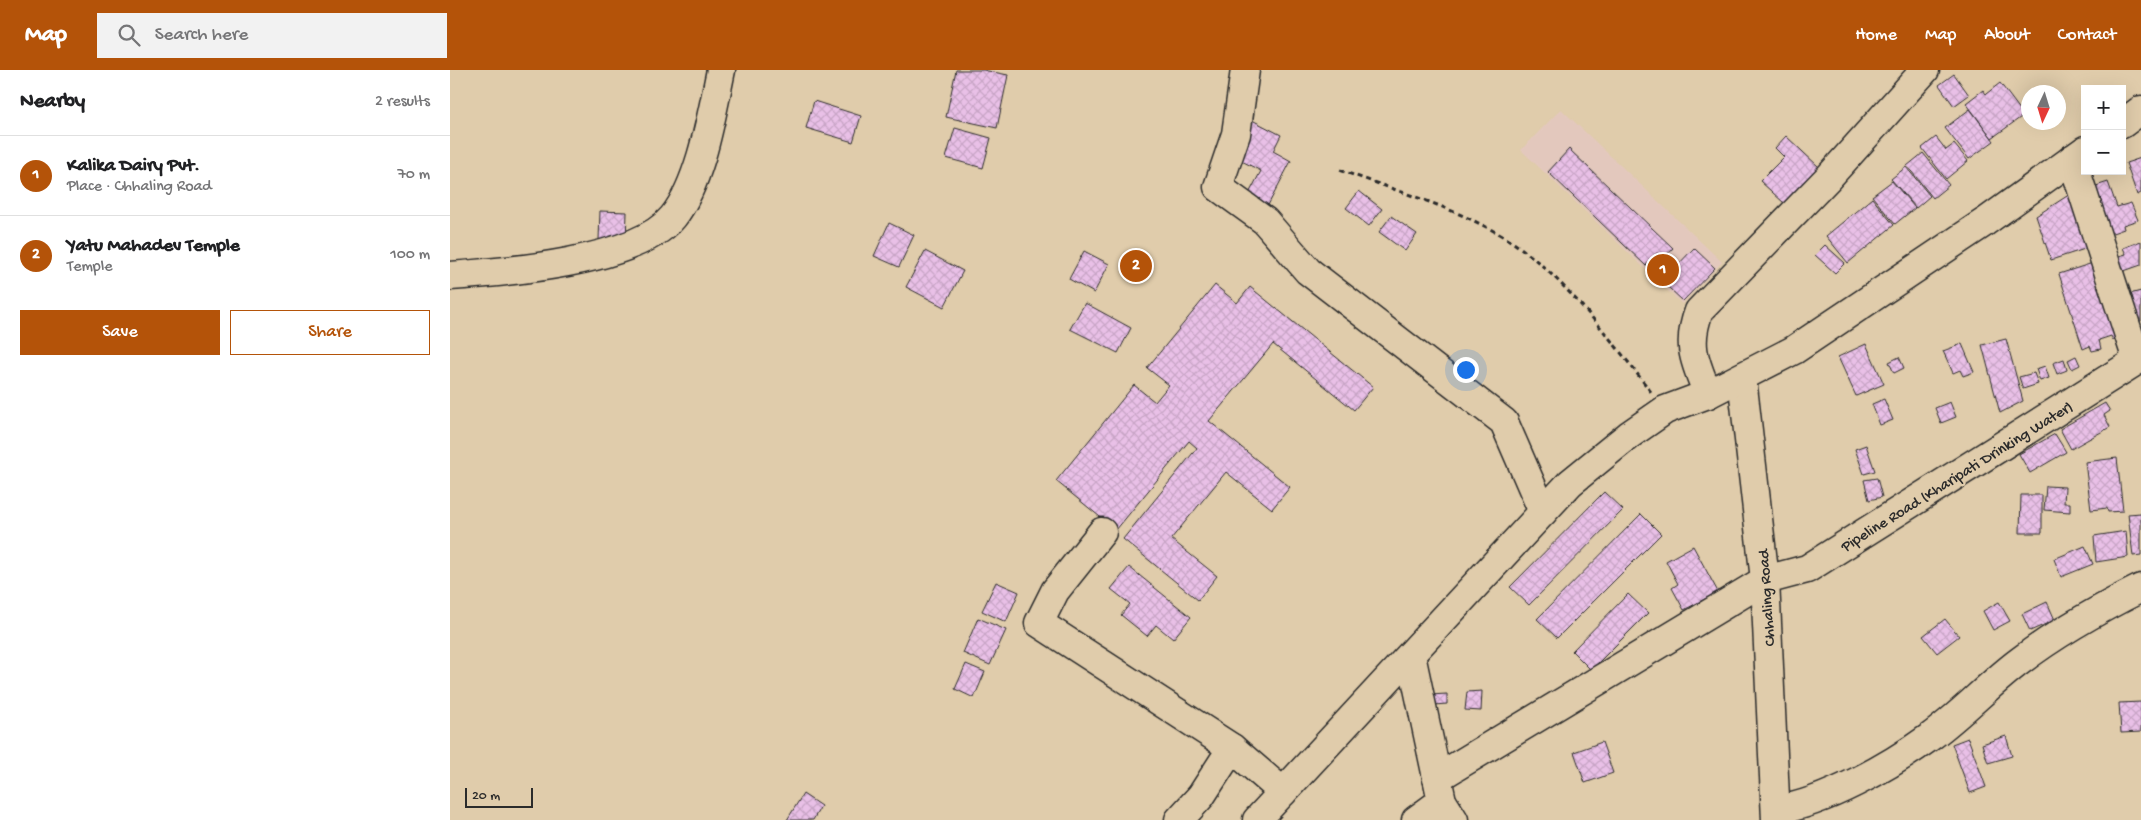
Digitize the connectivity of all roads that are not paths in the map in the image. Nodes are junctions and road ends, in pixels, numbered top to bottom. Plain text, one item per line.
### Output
1 (721, 70) edge
2 (1245, 70) edge
3 (1925, 70) edge
4 (2141, 110) edge
5 (2126, 121) edge
6 (2078, 155) edge
7 (450, 276) edge
8 (2139, 359) edge
9 (1742, 378) junction
10 (1708, 394) junction
11 (1543, 512) junction
12 (1102, 532) dead end
13 (1765, 580) junction
14 (2141, 588) edge
15 (1411, 654) junction
16 (1232, 748) junction
17 (1283, 792) junction
18 (1445, 800) edge
19 (1776, 815) edge
20 (1178, 820) edge
21 (1257, 820) edge
22 (1416, 820) edge

1 - 7 street
2 - 11 street
3 - 10 street
4 - 5 street
6 - 8 street
6 - 9 street
8 - 13 street, Pipeline Road (Kharipati Drinking Water)
9 - 10 street
9 - 13 street, Chhaling Road
10 - 11 street
11 - 15 street
12 - 16 street
13 - 18 street, Pipeline Road (Kharipati Drinking Water)
13 - 19 street, Chhaling Road
14 - 19 street
15 - 17 street
15 - 18 street
16 - 17 street
16 - 20 street
17 - 21 street
18 - 22 street, Pipeline Road (Kharipati Drinking Water)

